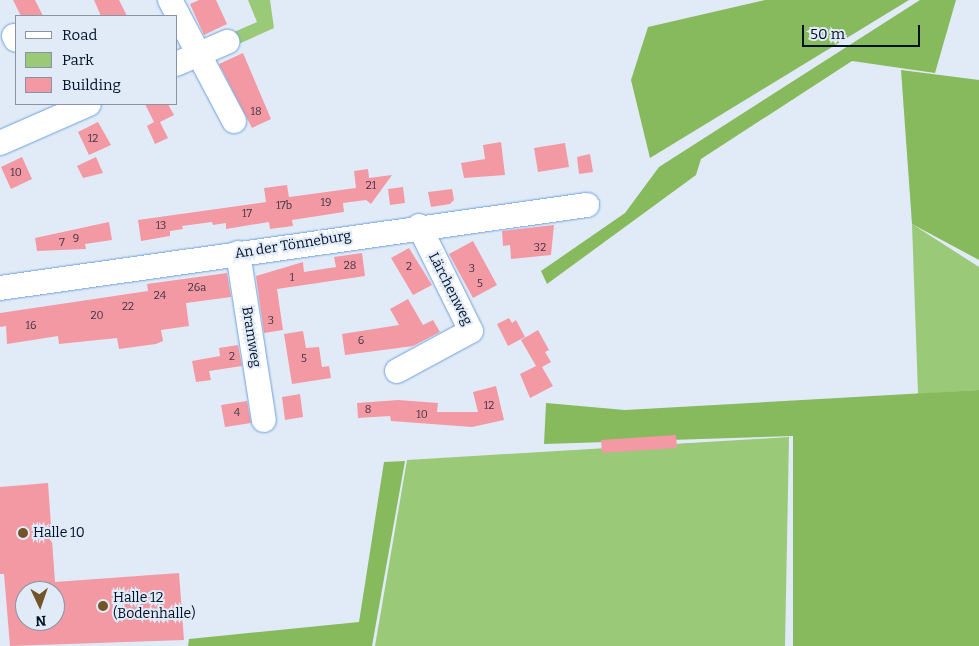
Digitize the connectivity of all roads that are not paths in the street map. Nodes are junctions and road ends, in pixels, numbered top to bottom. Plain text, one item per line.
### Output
1 (170, 0) edge
2 (174, 15) edge
3 (178, 30) edge
4 (227, 42) dead end
5 (186, 60) edge
6 (84, 105) edge
7 (51, 111) edge
8 (234, 121) dead end
9 (0, 143) edge
10 (587, 205) dead end
11 (419, 226) junction
12 (238, 253) junction
13 (0, 288) edge
14 (397, 371) dead end
15 (264, 420) dead end

1 - 2 street
3 - 5 street
4 - 5 street
5 - 8 street
6 - 7 street
7 - 9 street
10 - 11 street, An der Tönneburg
11 - 12 street, An der Tönneburg
11 - 14 street, Lärchenweg
12 - 13 street, An der Tönneburg
12 - 15 street, Bramweg

